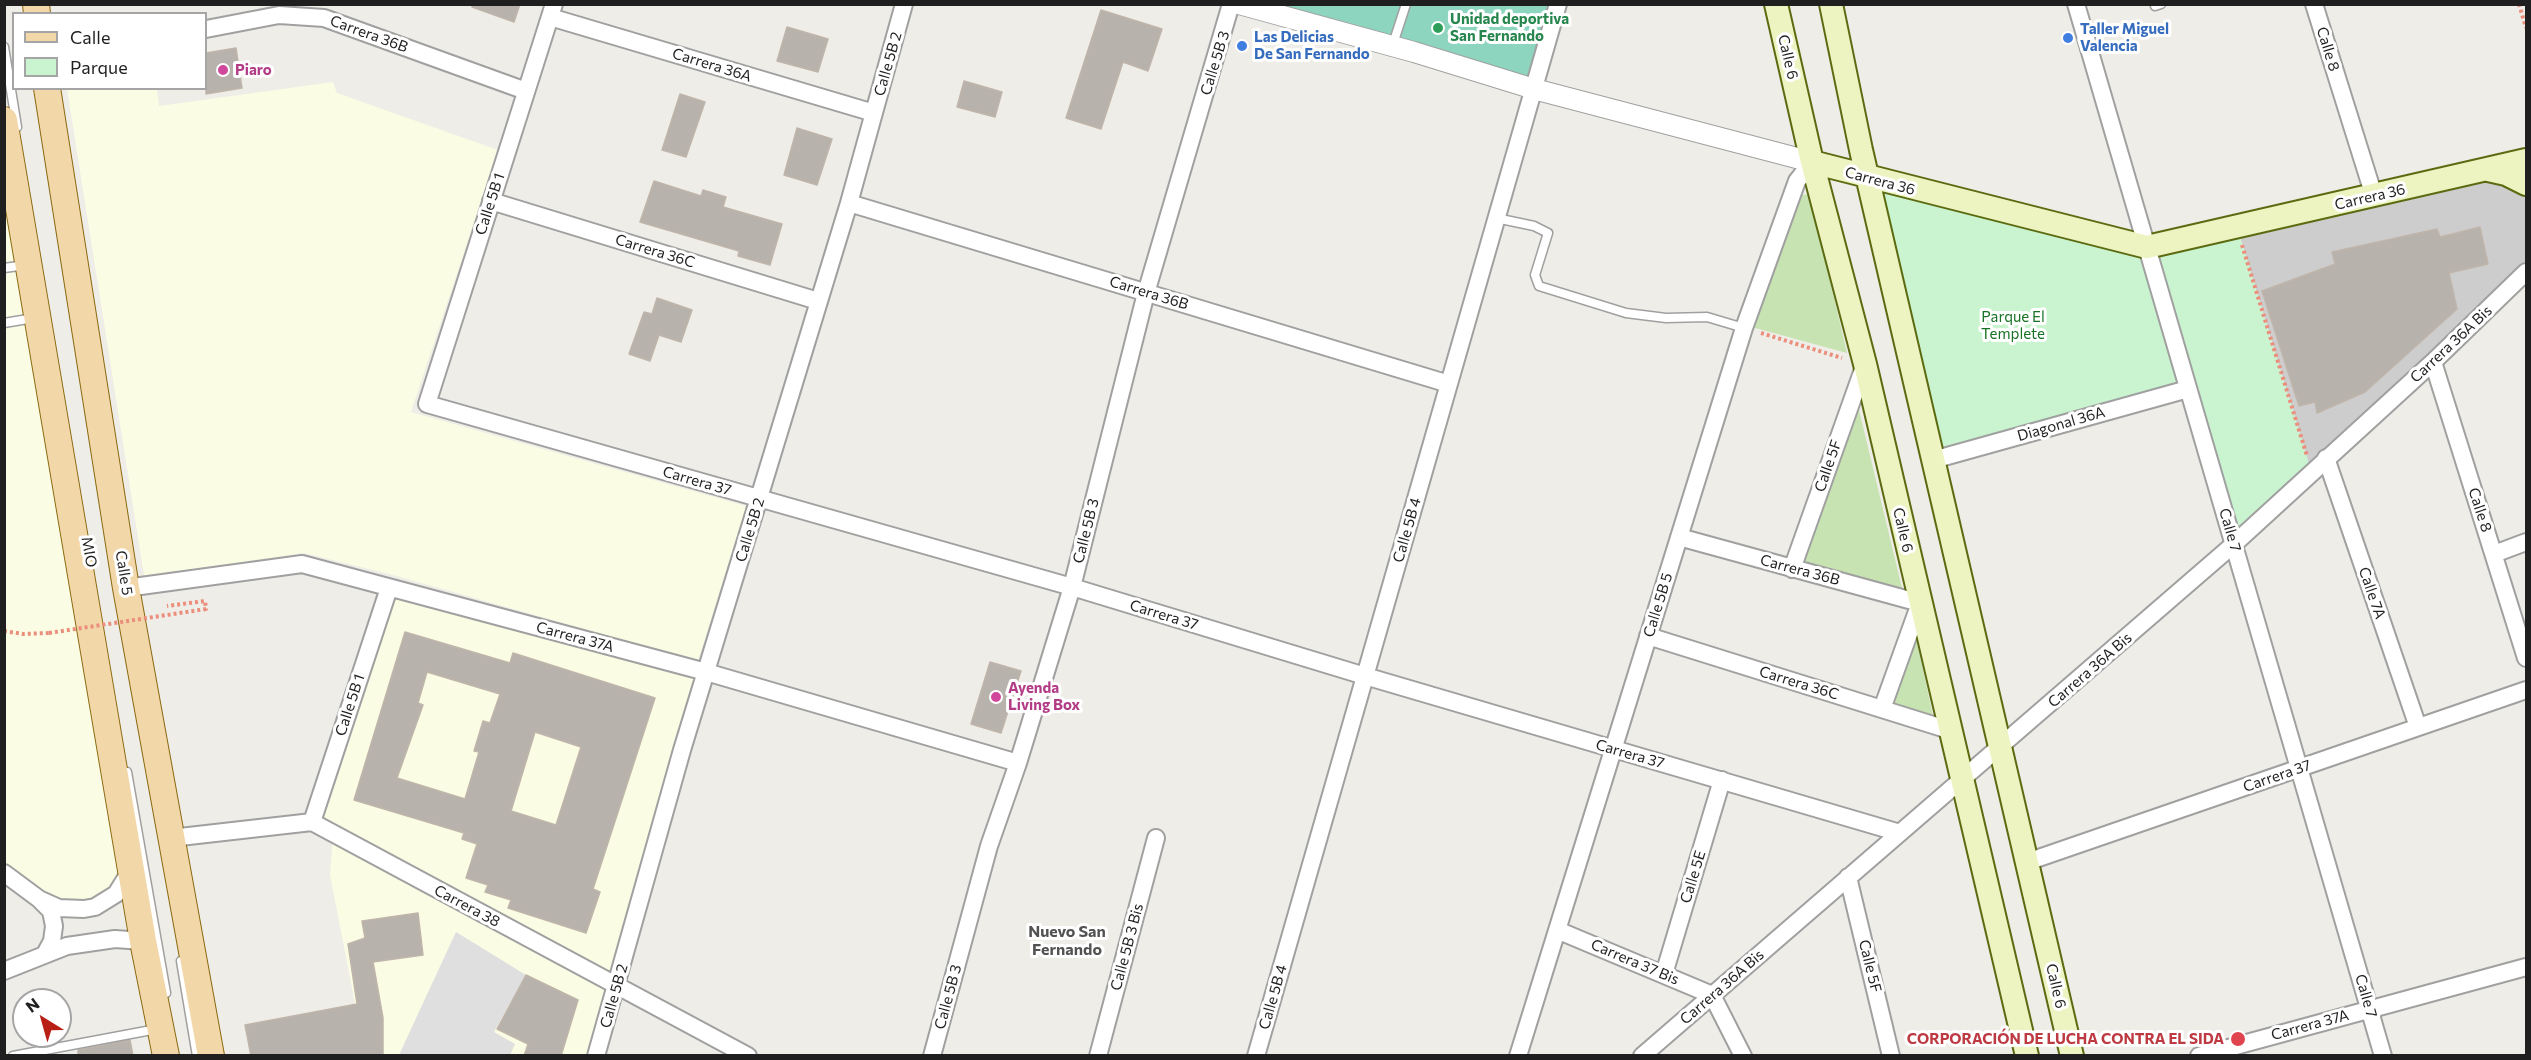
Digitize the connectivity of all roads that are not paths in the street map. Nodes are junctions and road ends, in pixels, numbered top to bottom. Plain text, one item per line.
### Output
1 (904, 4) edge
2 (1231, 4) edge
3 (1406, 4) edge
4 (1558, 4) edge
5 (1776, 4) edge
6 (1831, 4) edge
7 (2076, 4) edge
8 (2314, 4) edge
9 (1252, 6) edge
10 (552, 10) edge
11 (207, 29) edge
12 (4, 47) edge
13 (1392, 47) junction
14 (1534, 89) junction
15 (46, 90) edge
16 (526, 91) junction
17 (874, 113) junction
18 (12, 127) edge
19 (2526, 160) edge
20 (1812, 162) junction
21 (2487, 170) junction
22 (1867, 177) junction
23 (2526, 184) edge
24 (2374, 196) junction
25 (491, 201) junction
26 (849, 203) junction
27 (1496, 218) junction
28 (2147, 248) junction
29 (30, 265) junction
30 (4, 268) edge
31 (2526, 272) edge
32 (1146, 292) junction
33 (818, 301) junction
34 (39, 318) junction
35 (4, 323) edge
36 (1744, 328) junction
37 (1858, 362) junction
38 (2433, 362) junction
39 (1449, 384) junction
40 (2188, 389) junction
41 (427, 404) joint
42 (2326, 458) junction
43 (1933, 460) junction
44 (760, 499) junction
45 (1679, 537) junction
46 (2526, 542) edge
47 (2234, 544) junction
48 (2494, 554) junction
49 (1792, 569) junction
50 (1072, 587) junction
51 (126, 588) junction
52 (389, 588) junction
53 (1920, 603) junction
54 (1648, 636) junction
55 (2526, 658) edge
56 (706, 672) junction
57 (1365, 676) junction
58 (2526, 690) edge
59 (1882, 709) junction
60 (2418, 728) junction
61 (1949, 730) junction
62 (1999, 747) junction
63 (1614, 749) junction
64 (1018, 763) junction
65 (126, 766) dead end
66 (2299, 769) junction
67 (1722, 780) junction
68 (1960, 780) junction
69 (312, 822) junction
70 (1900, 832) junction
71 (171, 838) junction
72 (1156, 838) dead end
73 (2027, 862) junction
74 (132, 869) junction
75 (4, 873) edge
76 (1848, 877) junction
77 (39, 899) junction
78 (1557, 930) junction
79 (143, 941) junction
80 (179, 950) dead end
81 (45, 954) junction
82 (2526, 967) edge
83 (4, 971) edge
84 (1664, 974) junction
85 (617, 986) junction
86 (1712, 995) junction
87 (167, 998) dead end
88 (2369, 1009) junction
89 (160, 1029) junction
90 (13, 1056) edge
91 (166, 1056) edge
92 (197, 1056) edge
93 (211, 1056) edge
94 (596, 1056) edge
95 (748, 1056) edge
96 (932, 1056) edge
97 (1098, 1056) edge
98 (1256, 1056) edge
99 (1518, 1056) edge
100 (1642, 1056) edge
101 (1743, 1056) edge
102 (1891, 1056) edge
103 (2027, 1056) edge
104 (2072, 1056) edge
105 (2199, 1056) edge
106 (2383, 1056) edge

1 - 17 street, Calle 5B 2
2 - 32 street, Calle 5B 3
3 - 13 lane
4 - 14 street, Calle 5B 4
5 - 20 main road, Calle 6
6 - 22 main road, Calle 6
7 - 28 street, Calle 7
8 - 24 street, Calle 8
9 - 13 street, Carrera 36
10 - 16 street, Calle 5B 1
10 - 17 street, Carrera 36A
11 - 16 street, Carrera 36B
12 - 18 lane
13 - 14 street, Carrera 36
14 - 20 street, Carrera 36
14 - 27 street, Calle 5B 4
15 - 51 main road, Calle 5
16 - 25 street, Calle 5B 1
17 - 26 street, Calle 5B 2
18 - 29 main road
19 - 21 main road, Carrera 36
20 - 22 main road, Carrera 36
20 - 36 street, Calle 5B 5
20 - 37 main road, Calle 6
21 - 23 main road
21 - 24 main road, Carrera 36
22 - 28 main road, Carrera 36
22 - 43 main road, Calle 6
24 - 28 main road, Carrera 36
25 - 33 street, Carrera 36C
25 - 41 street, Calle 5B 1
26 - 32 street, Carrera 36B
26 - 33 street, Calle 5B 2
27 - 36 lane
27 - 39 street, Calle 5B 4
28 - 40 street, Calle 7
29 - 30 lane
29 - 34 main road
31 - 38 street, Carrera 36A Bis
32 - 39 street, Carrera 36B
32 - 50 street, Calle 5B 3
33 - 44 street, Calle 5B 2
34 - 35 lane
34 - 74 main road
36 - 45 street, Calle 5B 5
37 - 49 street, Calle 5F
37 - 53 main road, Calle 6
38 - 42 street, Carrera 36A Bis
38 - 48 street, Calle 8
39 - 57 street, Calle 5B 4
40 - 43 street, Diagonal 36A
40 - 47 street, Calle 7
41 - 44 street, Carrera 37
42 - 47 street, Carrera 36A Bis
42 - 60 street, Calle 7A
43 - 62 main road, Calle 6
44 - 50 street, Carrera 37
44 - 56 street, Calle 5B 2
45 - 49 street, Carrera 36B
45 - 54 street, Calle 5B 5
46 - 48 street
47 - 62 street, Carrera 36A Bis
47 - 66 street, Calle 7
48 - 55 street, Calle 8
49 - 53 street, Carrera 36B
50 - 57 street, Carrera 37
50 - 64 street, Calle 5B 3
51 - 52 street, Carrera 37A
51 - 71 main road, Calle 5
52 - 56 street, Carrera 37A
52 - 69 street, Calle 5B 1
53 - 59 street
53 - 61 main road, Calle 6
54 - 59 street, Carrera 36C
54 - 63 street, Calle 5B 5
56 - 64 street, Carrera 37A
56 - 85 street, Calle 5B 2
57 - 63 street, Carrera 37
57 - 98 street, Calle 5B 4
58 - 60 street, Carrera 37
59 - 61 street, Carrera 36C
60 - 66 street, Carrera 37
61 - 68 main road, Calle 6
62 - 68 street, Carrera 36A Bis
62 - 73 main road, Calle 6
63 - 67 street, Carrera 37
63 - 78 street, Calle 5B 5
64 - 96 street, Calle 5B 3
65 - 87 lane
66 - 73 street, Carrera 37
66 - 88 street, Calle 7
67 - 70 street, Carrera 37
67 - 84 street, Calle 5E
68 - 70 street, Carrera 36A Bis
68 - 103 main road, Calle 6
69 - 71 street
69 - 85 street, Carrera 38
70 - 76 street, Carrera 36A Bis
71 - 93 main road, Calle 5
72 - 97 street, Calle 5B 3 Bis
73 - 104 main road, Calle 6
74 - 77 street
74 - 79 main road
75 - 77 street
76 - 86 street, Carrera 36A Bis
76 - 102 street, Calle 5F
77 - 81 street
78 - 84 street, Carrera 37 Bis
78 - 99 street, Calle 5B 5
79 - 81 street
79 - 89 main road
80 - 92 lane
81 - 83 street
82 - 88 street, Carrera 37A
84 - 86 street, Carrera 37 Bis
85 - 94 street, Calle 5B 2
85 - 95 street, Carrera 38
86 - 100 street, Carrera 36A Bis
86 - 101 street
88 - 105 street, Carrera 37A
88 - 106 street, Calle 7
89 - 90 lane
89 - 91 main road

